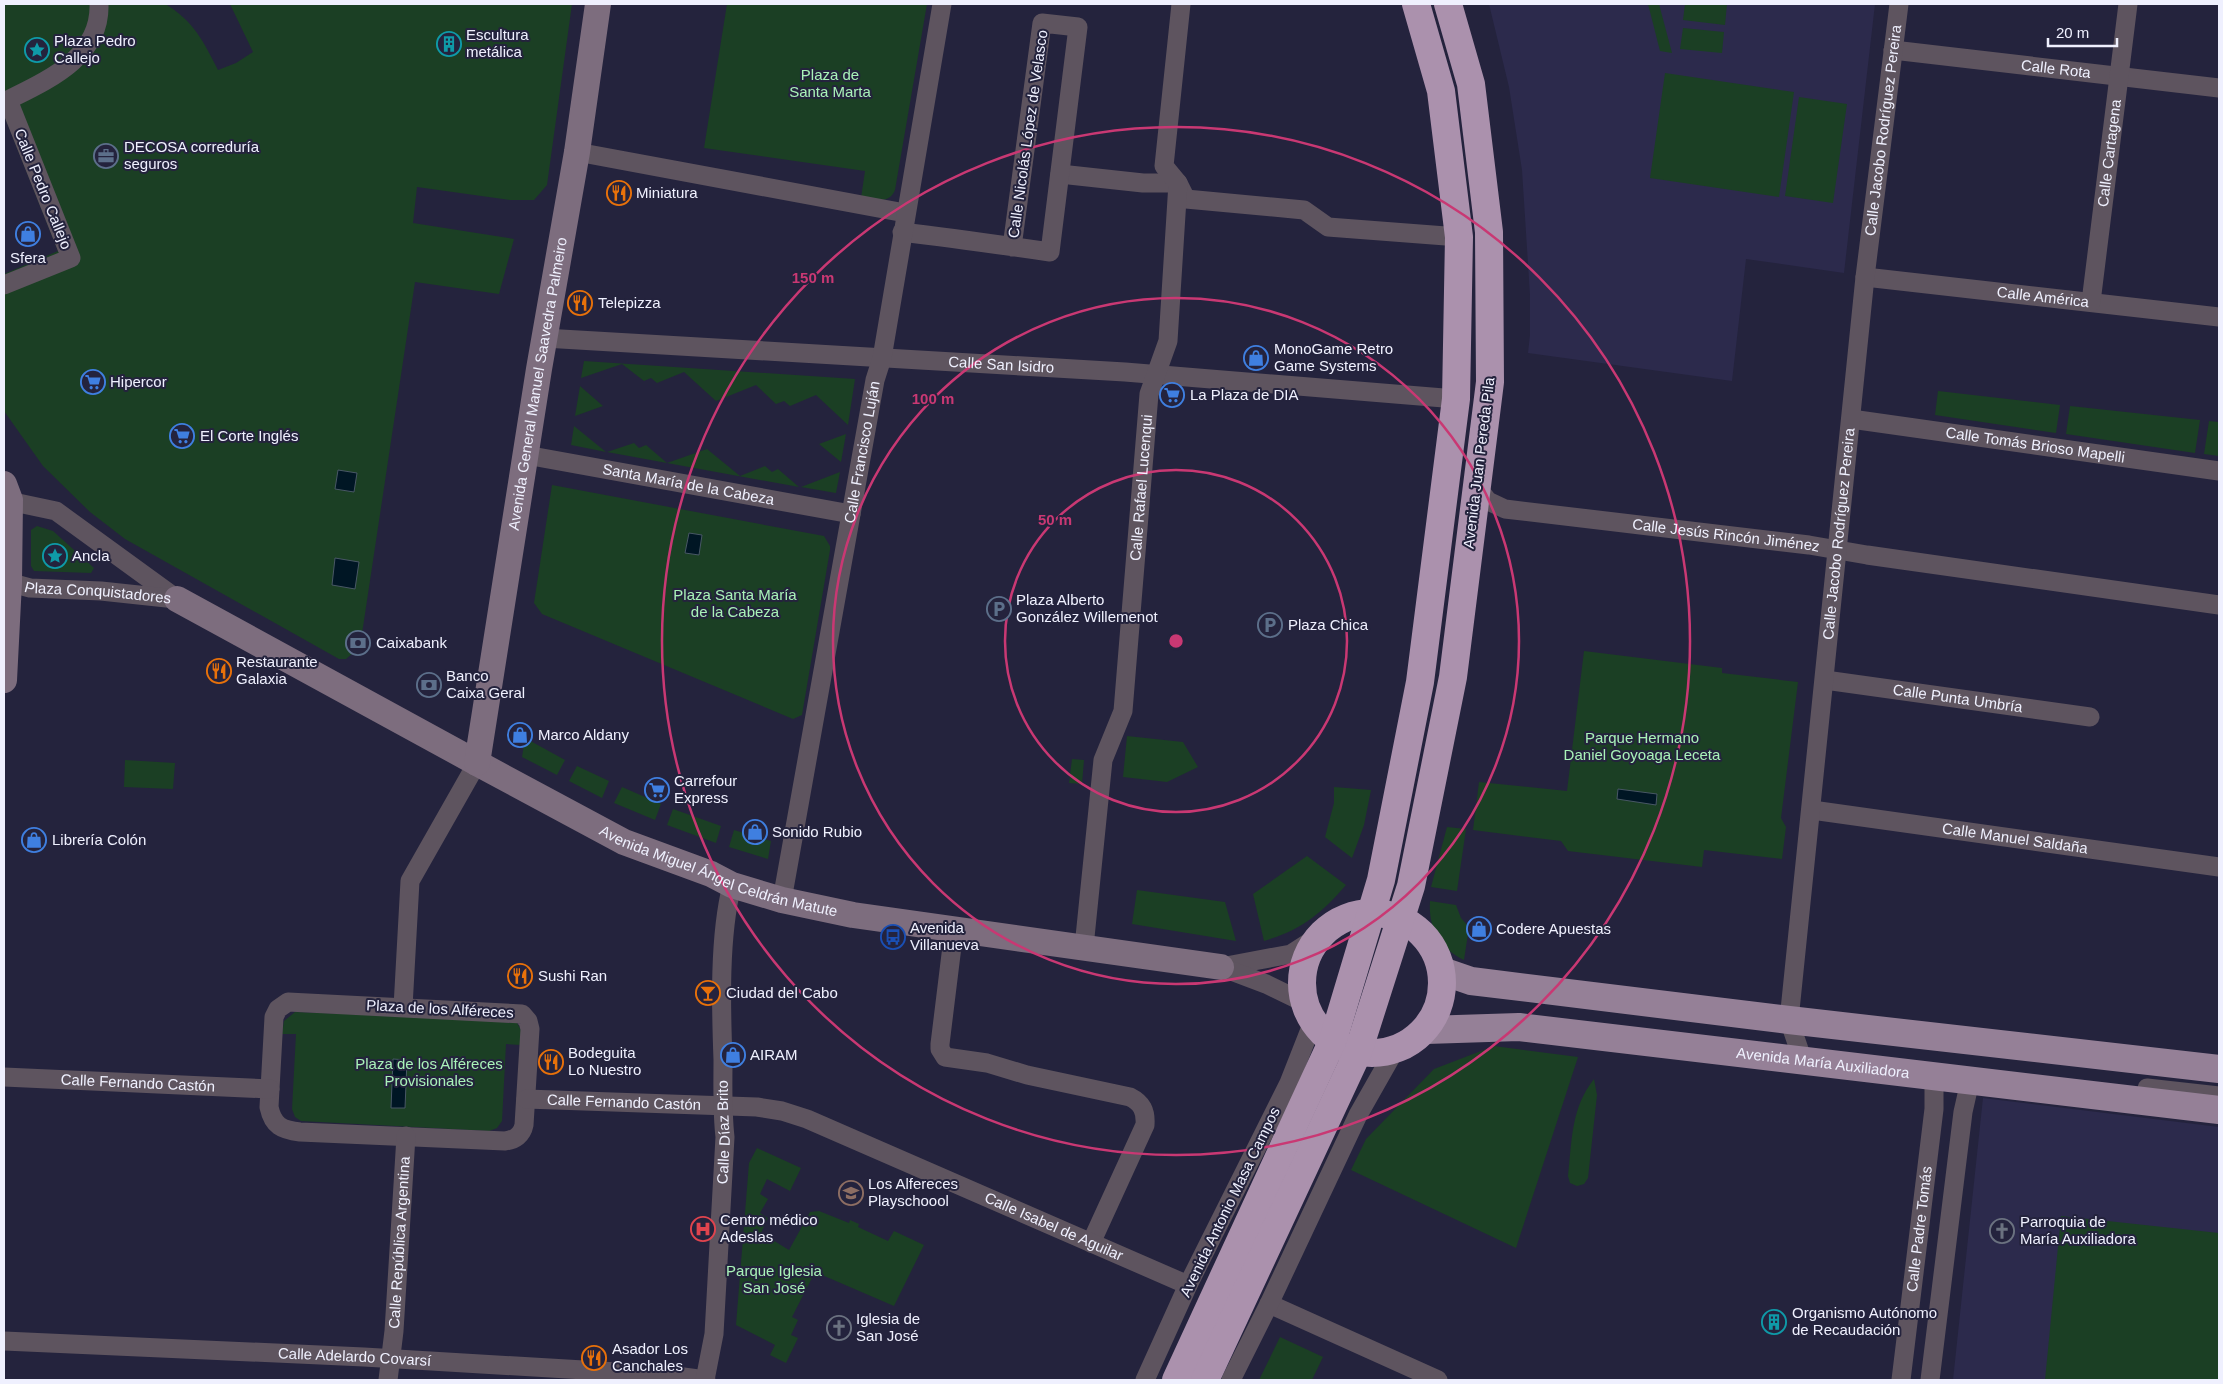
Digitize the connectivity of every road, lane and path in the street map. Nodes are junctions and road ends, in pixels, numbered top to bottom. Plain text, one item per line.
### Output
1 (99, 4) edge
2 (598, 4) edge
3 (942, 4) edge
4 (1181, 4) edge
5 (1416, 4) edge
6 (1448, 4) edge
7 (1899, 4) edge
8 (2128, 4) edge
9 (1893, 50) junction
10 (2119, 76) junction
11 (2219, 88) edge
12 (577, 152) junction
13 (1060, 174) junction
14 (1178, 183) junction
15 (905, 213) junction
16 (902, 232) junction
17 (1459, 236) junction
18 (1012, 247) junction
19 (1865, 277) junction
20 (4, 285) edge
21 (2091, 302) junction
22 (2219, 317) edge
23 (544, 338) junction
24 (882, 358) junction
25 (1154, 375) junction
26 (1456, 399) junction
27 (1851, 418) junction
28 (526, 455) junction
29 (2219, 470) edge
30 (1476, 487) junction
31 (6, 495) edge
32 (851, 514) junction
33 (1838, 550) junction
34 (6, 582) edge
35 (177, 599) junction
36 (2219, 605) edge
37 (4, 680) edge
38 (1825, 680) junction
39 (2090, 717) dead end
40 (476, 764) junction
41 (1812, 810) junction
42 (2219, 867) edge
43 (732, 885) junction
44 (782, 900) junction
45 (1372, 912) junction
46 (1401, 919) junction
47 (954, 930) junction
48 (1322, 934) junction
49 (1084, 947) junction
50 (1221, 967) junction
51 (1442, 971) junction
52 (403, 1007) junction
53 (1789, 1020) junction
54 (1316, 1021) junction
55 (1426, 1030) junction
56 (1396, 1048) junction
57 (1358, 1052) junction
58 (1803, 1061) junction
59 (2219, 1070) edge
60 (1934, 1076) junction
61 (4, 1077) edge
62 (1970, 1081) junction
63 (270, 1089) junction
64 (2082, 1094) junction
65 (2219, 1096) edge
66 (526, 1099) junction
67 (722, 1107) junction
68 (2219, 1110) edge
69 (406, 1136) junction
70 (1091, 1243) junction
71 (1188, 1285) junction
72 (1269, 1304) junction
73 (4, 1341) edge
74 (390, 1359) junction
75 (388, 1380) edge
76 (706, 1380) edge
77 (1145, 1380) edge
78 (1176, 1380) edge
79 (1206, 1380) edge
80 (1231, 1380) edge
81 (1438, 1380) edge
82 (1901, 1380) edge
83 (1930, 1380) edge

1 - 20 street, Calle Pedro Callejo
2 - 12 street, Avenida General Manuel Saavedra Palmeiro
3 - 15 street, Calle Francisco Luján
4 - 14 street
5 - 17 highway, Avenida Juan Pereda Pila
6 - 30 highway, Avenida Juan Pereda Pila
7 - 9 street, Calle Jacobo Rodríguez Pereira
8 - 10 street, Calle Cartagena
9 - 10 street, Calle Rota
9 - 19 street, Calle Jacobo Rodríguez Pereira
10 - 11 street, Calle Rota
10 - 21 street, Calle Cartagena
12 - 15 street
12 - 23 street, Avenida General Manuel Saavedra Palmeiro
13 - 14 street
13 - 18 street, Calle Nicolás López de Velasco
13 - 18 street, Calle Nicolás López de Velasco
14 - 17 street
14 - 25 street, Calle Rafael Lucenqui
15 - 16 street, Calle Francisco Luján
16 - 18 street, Calle Nicolás López de Velasco
16 - 24 street, Calle Francisco Luján
17 - 26 highway, Avenida Juan Pereda Pila
19 - 21 street, Calle América
19 - 27 street, Calle Jacobo Rodríguez Pereira
21 - 22 street, Calle América
23 - 24 street, Calle San Isidro
23 - 28 street, Avenida General Manuel Saavedra Palmeiro
24 - 25 street, Calle San Isidro
24 - 32 street, Calle Francisco Luján
25 - 26 street, Calle San Isidro
25 - 49 street, Calle Rafael Lucenqui
26 - 45 highway, Avenida Juan Pereda Pila
27 - 29 street, Calle Tomás Brioso Mapelli
27 - 33 street, Calle Jacobo Rodríguez Pereira
28 - 32 street, Santa María de la Cabeza
28 - 40 street, Avenida General Manuel Saavedra Palmeiro
30 - 33 street, Calle Jesús Rincón Jiménez
30 - 46 highway, Avenida Juan Pereda Pila
31 - 34 street, Plaza Conquistadores
31 - 35 street, Plaza Conquistadores
32 - 44 street, Calle Francisco Luján
33 - 36 street, Calle Jesús Rincón Jiménez
33 - 38 street, Calle Jacobo Rodríguez Pereira
34 - 35 street, Plaza Conquistadores
34 - 37 street
35 - 40 street, Avenida Miguel Ángel Celdrán Matute
38 - 39 street, Calle Punta Umbría
38 - 41 street, Calle Jacobo Rodríguez Pereira
40 - 43 street, Avenida Miguel Ángel Celdrán Matute
40 - 52 street
41 - 42 street, Calle Manuel Saldaña
41 - 53 street, Calle Jacobo Rodríguez Pereira
43 - 44 street, Avenida Miguel Ángel Celdrán Matute
43 - 67 street, Calle Díaz Brito
44 - 47 street, Avenida Miguel Ángel Celdrán Matute
45 - 46 highway
45 - 48 highway
45 - 54 highway, Avenida Juan Pereda Pila
46 - 51 highway
46 - 57 highway, Avenida Juan Pereda Pila
47 - 49 street, Avenida Miguel Ángel Celdrán Matute
47 - 70 street
48 - 50 street
48 - 54 highway
49 - 50 street, Avenida Miguel Ángel Celdrán Matute
50 - 54 street
51 - 53 main road
51 - 55 highway
52 - 63 street, Plaza de los Alféreces
52 - 66 street, Plaza de los Alféreces
53 - 58 street, Calle Jacobo Rodríguez Pereira
53 - 59 main road
54 - 57 highway
54 - 71 street, Avenida Antonio Masa Campos
54 - 78 highway, Avenida Antonio Masa Campos
55 - 56 highway
55 - 58 main road, Avenida María Auxiliadora
56 - 57 highway
56 - 72 street
57 - 79 highway
58 - 60 main road, Avenida María Auxiliadora
60 - 62 main road, Avenida María Auxiliadora
60 - 82 street, Calle Padre Tomás
61 - 63 street, Calle Fernando Castón
62 - 64 main road, Avenida María Auxiliadora
62 - 83 street, Calle Padre Tomás
63 - 69 street, Plaza de los Alféreces
64 - 65 street
64 - 68 main road, Avenida María Auxiliadora
66 - 67 street, Calle Fernando Castón
66 - 69 street, Plaza de los Alféreces
67 - 70 street, Calle Isabel de Aguilar
67 - 76 street, Calle Díaz Brito
69 - 74 street, Calle República Argentina
70 - 71 street, Calle Isabel de Aguilar
71 - 77 street, Avenida Antonio Masa Campos
72 - 80 street
72 - 81 street
73 - 74 street, Calle Adelardo Covarsí
74 - 75 street, Calle República Argentina
74 - 76 street, Calle Adelardo Covarsí

